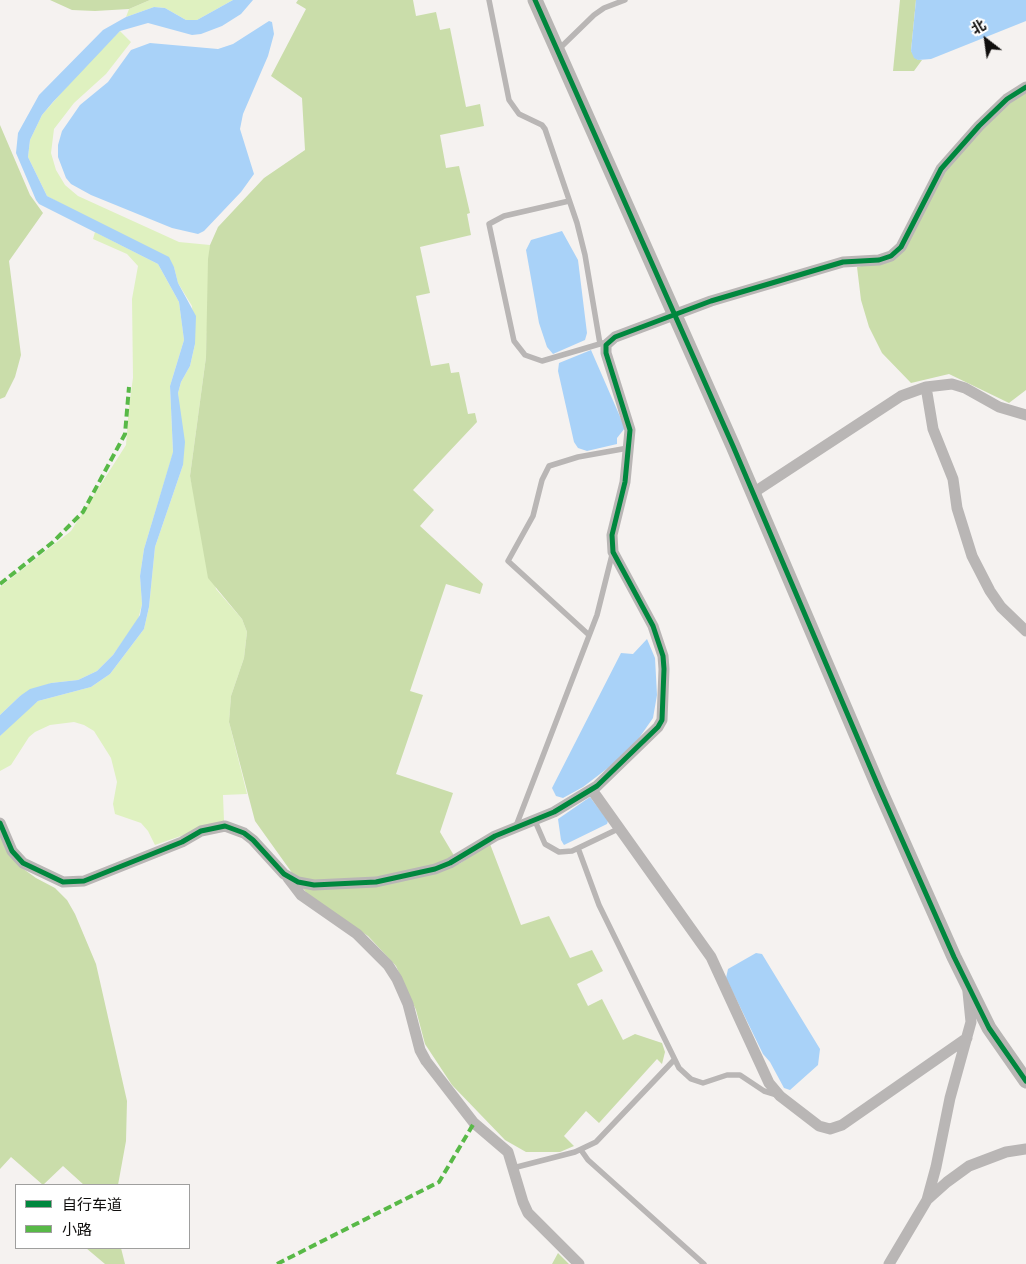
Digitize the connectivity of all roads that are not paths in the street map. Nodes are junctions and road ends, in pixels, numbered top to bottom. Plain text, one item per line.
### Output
1 (489, 0) edge
2 (535, 0) edge
3 (625, 0) edge
4 (558, 51) junction
5 (1026, 86) edge
6 (569, 201) junction
7 (673, 315) junction
8 (604, 343) junction
9 (926, 387) junction
10 (1026, 415) edge
11 (628, 448) junction
12 (753, 493) junction
13 (613, 552) junction
14 (1026, 631) edge
15 (589, 635) junction
16 (592, 790) junction
17 (535, 821) junction
18 (0, 823) edge
19 (515, 828) junction
20 (618, 828) junction
21 (578, 848) junction
22 (287, 877) junction
23 (967, 982) junction
24 (967, 1038) junction
25 (674, 1060) junction
26 (1026, 1081) edge
27 (780, 1096) junction
28 (581, 1150) junction
29 (1026, 1150) edge
30 (513, 1168) junction
31 (927, 1200) junction
32 (579, 1264) edge
33 (704, 1264) edge
34 (889, 1264) edge

1 - 6 lane
2 - 4 street
3 - 4 lane
4 - 7 street
5 - 7 street
6 - 8 lane
6 - 8 lane
7 - 8 street
7 - 12 street
8 - 11 street
9 - 10 street
9 - 12 street
9 - 14 street
11 - 13 street
11 - 15 lane
12 - 23 street
13 - 15 lane
13 - 16 street
15 - 19 lane
16 - 17 street
16 - 20 street
17 - 19 street
17 - 21 lane
18 - 22 street
19 - 22 street
20 - 21 lane
20 - 27 street
21 - 25 lane
22 - 30 street
23 - 24 street
23 - 26 street
24 - 27 street
24 - 31 street
25 - 27 lane
25 - 28 lane
28 - 30 lane
28 - 33 lane
29 - 31 street
30 - 32 street
31 - 34 street

